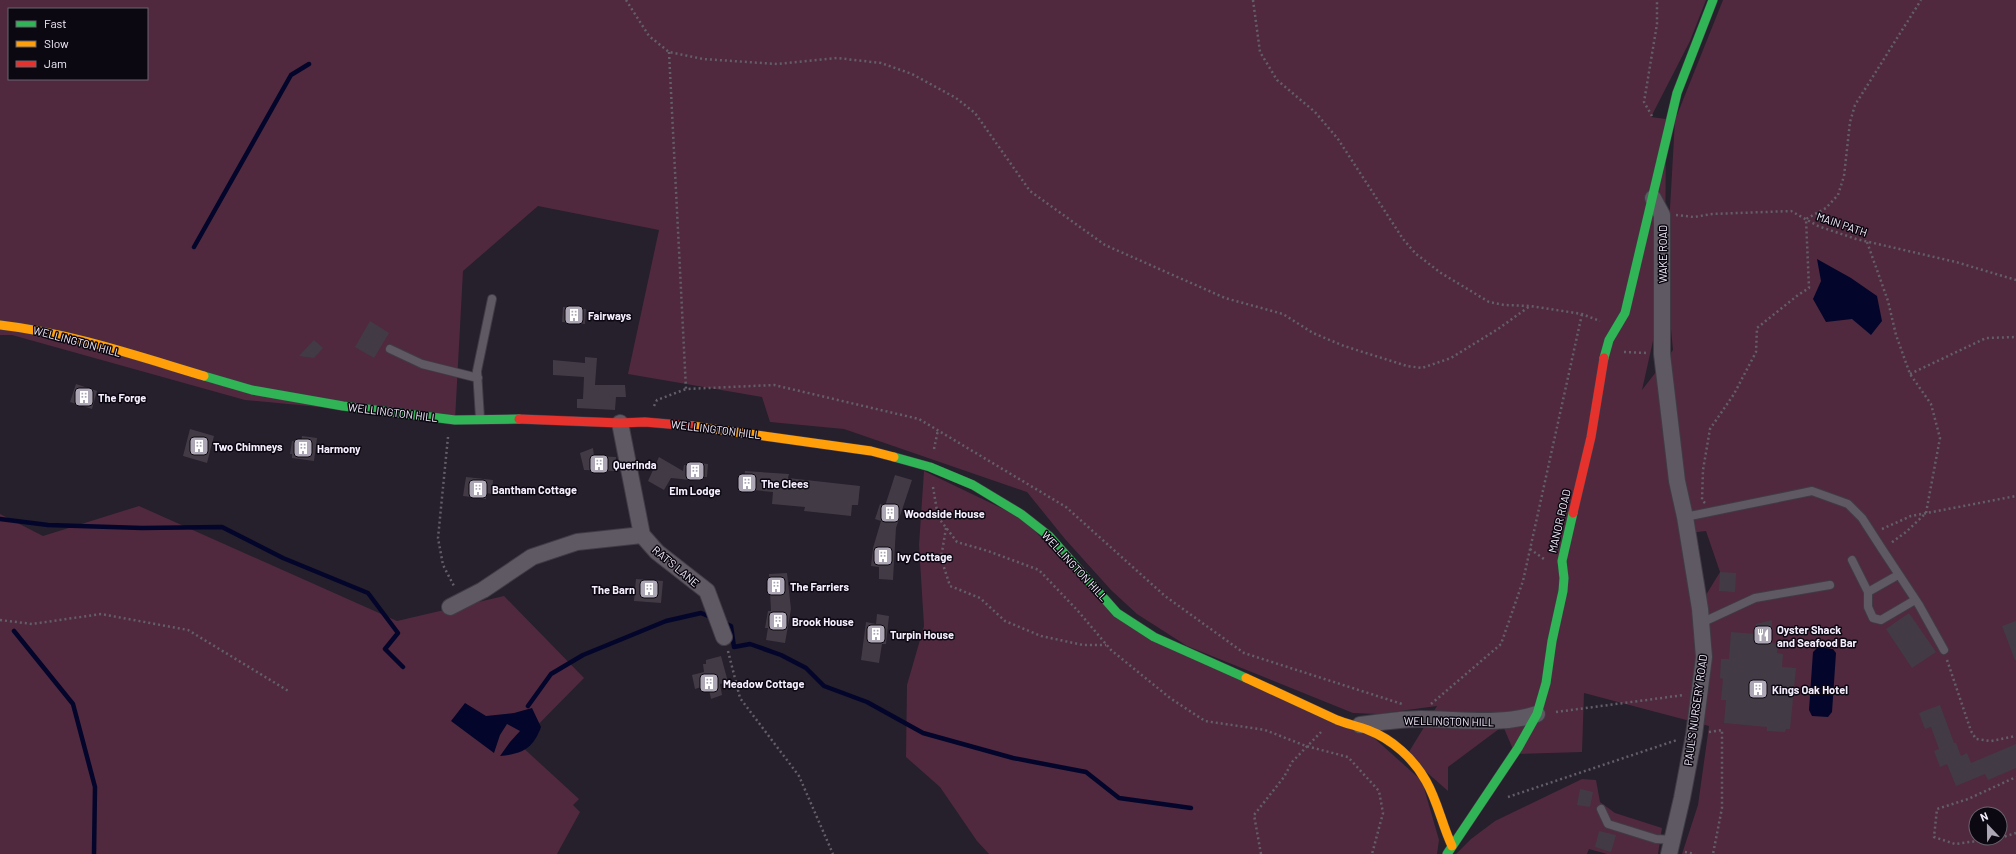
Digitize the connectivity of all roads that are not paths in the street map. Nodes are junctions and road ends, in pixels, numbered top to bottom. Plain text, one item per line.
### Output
1 (1712, 0) edge
2 (1653, 198) junction
3 (492, 299) dead end
4 (0, 325) edge
5 (390, 350) dead end
6 (478, 378) junction
7 (480, 419) junction
8 (620, 423) junction
9 (1685, 517) junction
10 (642, 535) junction
11 (1852, 560) dead end
12 (1898, 575) junction
13 (1830, 585) dead end
14 (1868, 592) junction
15 (1915, 600) junction
16 (456, 604) road end
17 (1701, 623) junction
18 (724, 637) road end
19 (1944, 650) road end
20 (1537, 714) junction
21 (1360, 725) junction
22 (1601, 809) dead end
23 (1671, 847) edge
24 (1449, 850) edge

1 - 2 street
2 - 9 street, WAKE ROAD
2 - 20 street, MANOR ROAD
3 - 6 lane
4 - 7 street, WELLINGTON HILL
5 - 6 lane
6 - 7 lane
7 - 8 street, WELLINGTON HILL
8 - 10 street
8 - 21 street, WELLINGTON HILL
9 - 12 lane
9 - 17 street, PAUL'S NURSERY ROAD
10 - 16 street
10 - 18 street, RAT'S LANE
11 - 14 lane
12 - 14 lane
12 - 15 lane
13 - 17 lane
14 - 15 lane
15 - 19 lane
17 - 23 street, PAUL'S NURSERY ROAD
20 - 21 street, WELLINGTON HILL
20 - 24 street, MANOR ROAD
21 - 24 street, WELLINGTON HILL
22 - 23 lane

